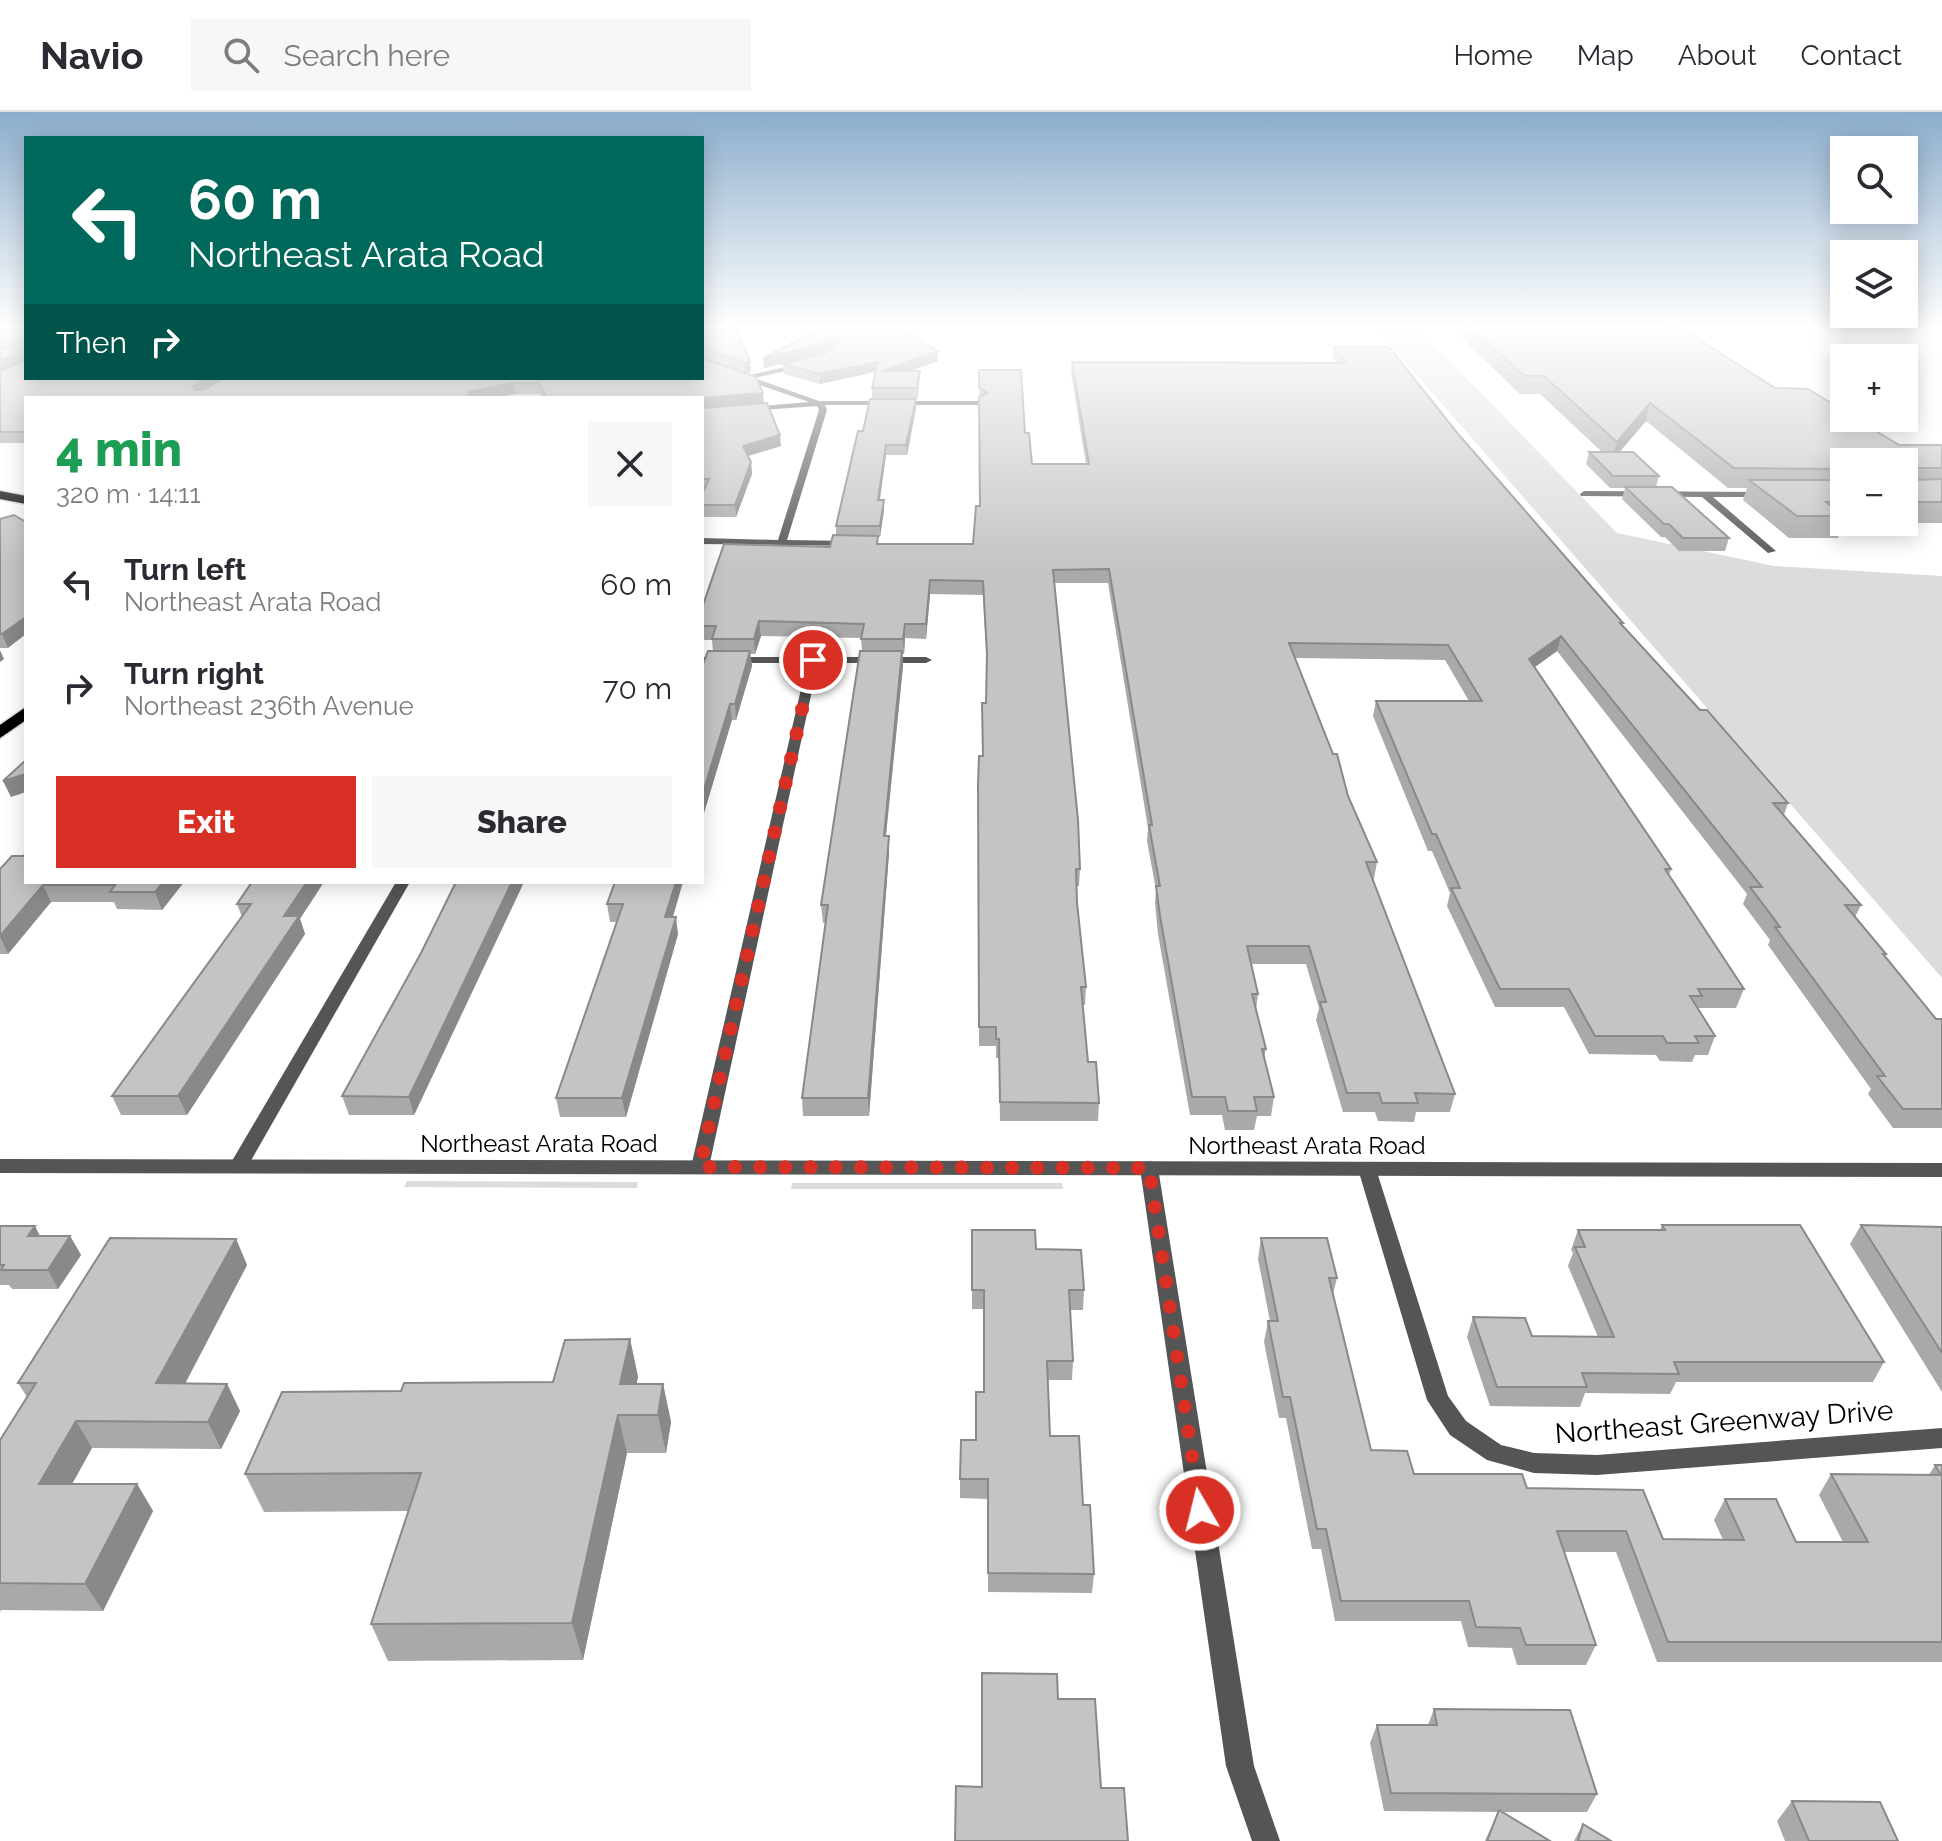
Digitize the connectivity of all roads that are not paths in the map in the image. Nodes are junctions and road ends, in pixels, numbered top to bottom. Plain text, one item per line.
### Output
1 (773, 407) edge
2 (822, 407) edge
3 (743, 409) edge
4 (1584, 494) dead end
5 (1704, 494) junction
6 (1782, 494) edge
7 (0, 495) edge
8 (24, 500) edge
9 (704, 541) edge
10 (782, 541) junction
11 (862, 544) edge
12 (1771, 551) dead end
13 (704, 660) edge
14 (813, 660) junction
15 (926, 660) dead end
16 (24, 714) edge
17 (0, 733) edge
18 (402, 884) edge
19 (0, 1166) edge
20 (238, 1166) junction
21 (700, 1167) junction
22 (1149, 1168) junction
23 (1367, 1169) junction
24 (1942, 1170) edge
25 (1942, 1438) edge
26 (1266, 1841) edge

1 - 3 street
2 - 10 street
4 - 5 street
5 - 6 street
5 - 12 street
7 - 8 highway
9 - 10 street
10 - 11 street
13 - 14 street
14 - 15 street
14 - 21 street
16 - 17 highway
18 - 20 street
19 - 20 street, Northeast Arata Road
20 - 21 street, Northeast Arata Road
21 - 22 street, Northeast Arata Road
22 - 23 street, Northeast Arata Road
22 - 26 street
23 - 24 street, Northeast Arata Road
23 - 25 street, Northeast Greenway Drive

